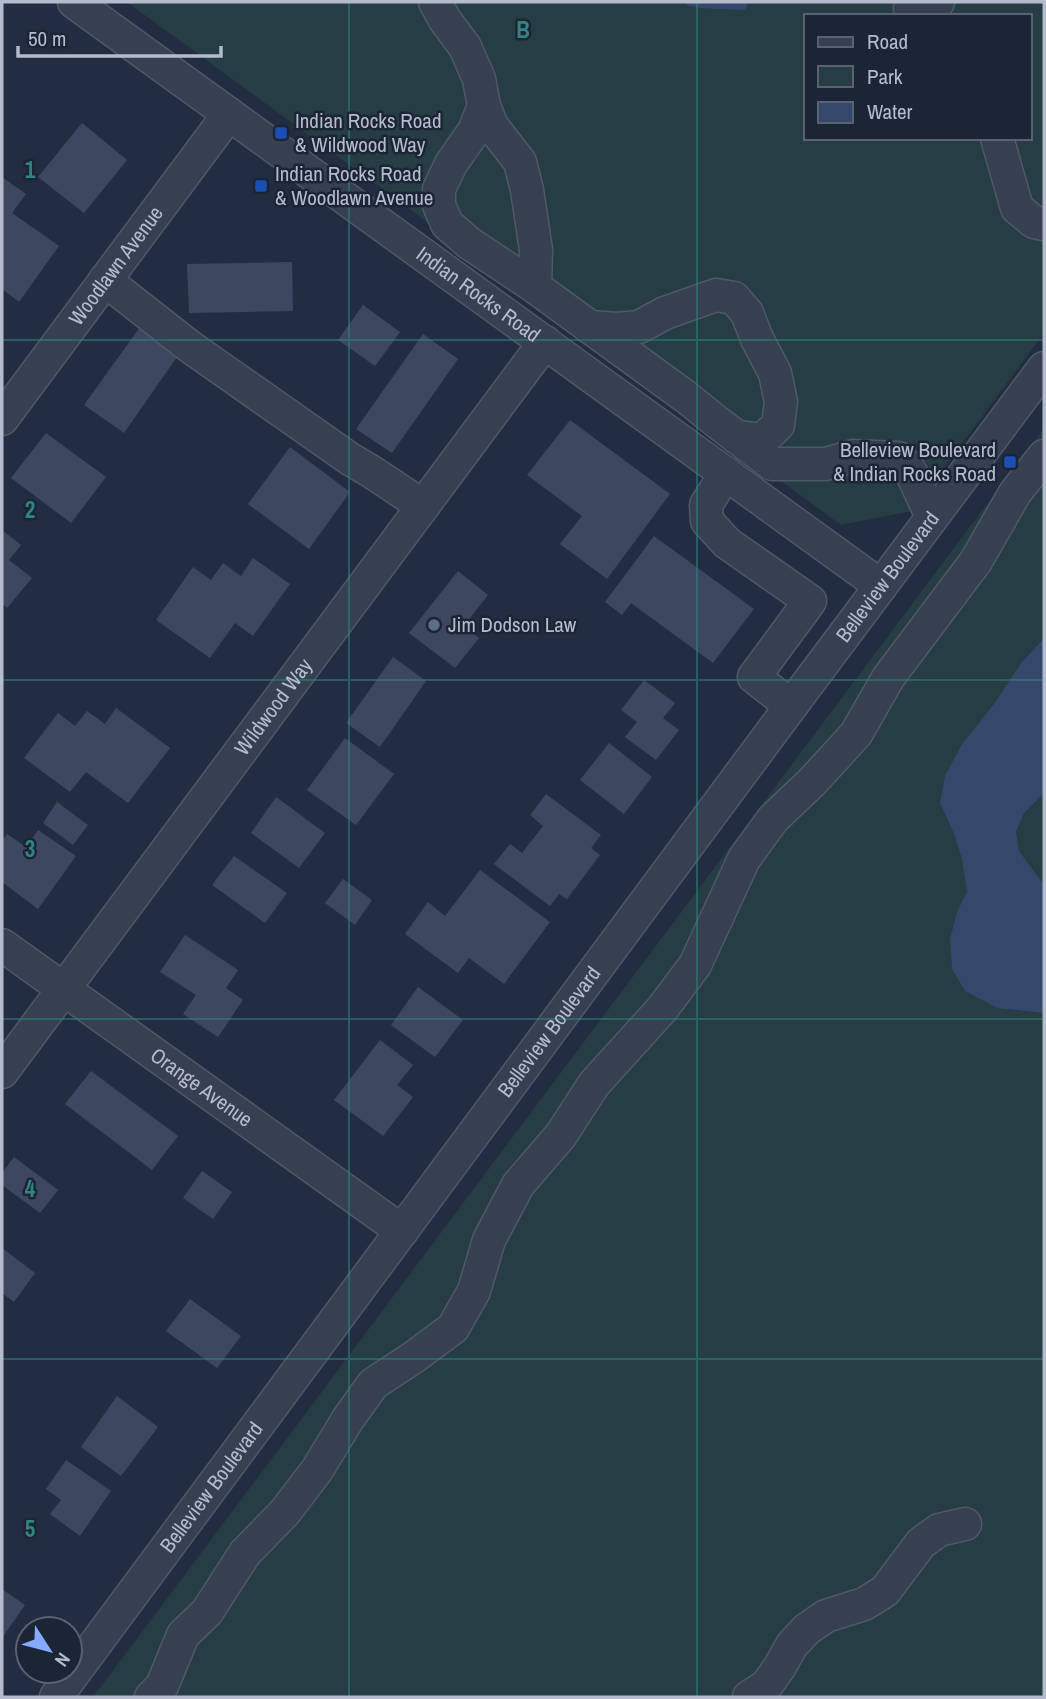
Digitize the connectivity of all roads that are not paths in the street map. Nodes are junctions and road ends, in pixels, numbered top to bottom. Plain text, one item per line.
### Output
1 (74, 2) edge
2 (435, 2) edge
3 (484, 106) junction
4 (229, 114) junction
5 (998, 140) edge
6 (1044, 224) edge
7 (105, 281) junction
8 (535, 287) junction
9 (590, 327) junction
10 (545, 342) junction
11 (1044, 368) edge
12 (2, 419) edge
13 (736, 437) junction
14 (1044, 456) edge
15 (726, 473) junction
16 (423, 506) junction
17 (932, 517) junction
18 (881, 586) junction
19 (791, 706) junction
20 (2, 946) edge
21 (63, 990) junction
22 (2, 1072) edge
23 (402, 1231) junction
24 (965, 1524) dead end
25 (56, 1697) edge
26 (151, 1697) edge
27 (749, 1697) edge

1 - 4 street, Indian Rocks Road
2 - 3 street
3 - 8 street
3 - 8 street
4 - 7 street, Woodlawn Avenue
4 - 10 street, Indian Rocks Road
5 - 6 street
7 - 12 street, Woodlawn Avenue
7 - 16 street
8 - 9 street
9 - 13 street
9 - 13 street
10 - 15 street, Indian Rocks Road
10 - 16 street, Wildwood Way
11 - 17 street, Belleview Boulevard
13 - 17 street
14 - 26 street
15 - 18 street, Indian Rocks Road
15 - 19 street
16 - 21 street, Wildwood Way
17 - 18 street, Belleview Boulevard
18 - 19 street, Belleview Boulevard
19 - 23 street, Belleview Boulevard
20 - 21 street, Orange Avenue
21 - 22 street, Wildwood Way
21 - 23 street, Orange Avenue
23 - 25 street, Belleview Boulevard
24 - 27 street

